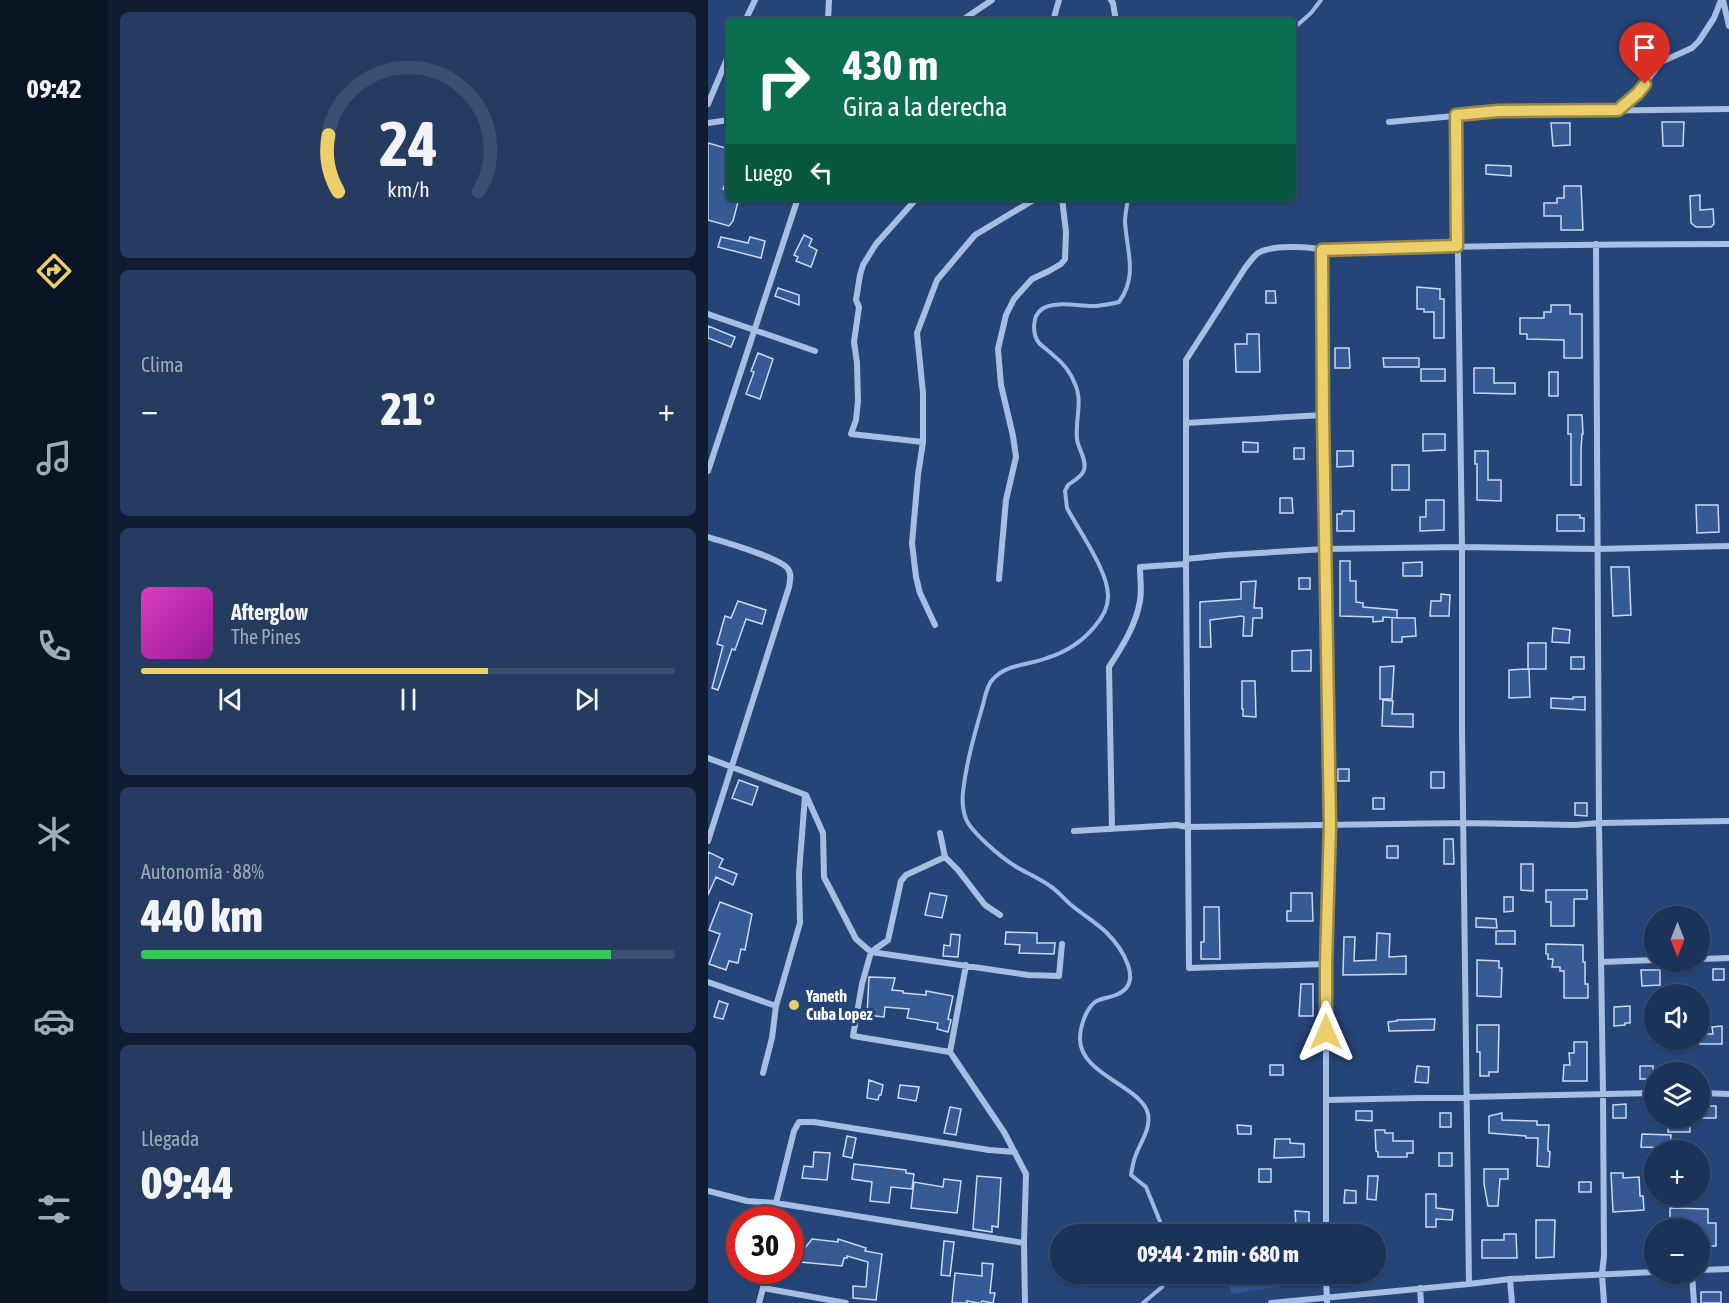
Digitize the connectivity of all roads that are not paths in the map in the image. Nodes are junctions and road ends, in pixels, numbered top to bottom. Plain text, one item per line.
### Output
1 (755, 0) edge
2 (829, 0) edge
3 (992, 0) edge
4 (1059, 0) edge
5 (1111, 0) edge
6 (1722, 0) edge
7 (746, 18) edge
8 (828, 18) edge
9 (965, 18) edge
10 (1054, 18) edge
11 (1116, 18) edge
12 (1729, 26) edge
13 (726, 61) edge
14 (708, 104) edge
15 (1729, 109) edge
16 (1618, 110) junction
17 (1456, 115) junction
18 (726, 120) edge
19 (1389, 122) dead end
20 (708, 123) edge
21 (797, 201) edge
22 (914, 201) edge
23 (1031, 201) edge
24 (1062, 201) edge
25 (1596, 244) junction
26 (1729, 244) edge
27 (1457, 246) junction
28 (1322, 250) junction
29 (708, 314) edge
30 (755, 330) junction
31 (814, 351) dead end
32 (1323, 415) junction
33 (1186, 423) junction
34 (923, 442) junction
35 (708, 471) edge
36 (708, 537) edge
37 (1729, 546) edge
38 (1462, 548) junction
39 (1325, 549) junction
40 (1597, 549) junction
41 (1186, 562) junction
42 (999, 579) dead end
43 (935, 625) dead end
44 (708, 758) edge
45 (732, 767) junction
46 (806, 795) junction
47 (1729, 821) edge
48 (1463, 823) junction
49 (1599, 823) junction
50 (1330, 825) junction
51 (1188, 827) junction
52 (1112, 829) junction
53 (1074, 831) dead end
54 (940, 833) dead end
55 (708, 841) edge
56 (945, 857) junction
57 (1000, 915) dead end
58 (1062, 944) dead end
59 (871, 952) junction
60 (1710, 958) edge
61 (1729, 958) edge
62 (1644, 960) edge
63 (1602, 962) junction
64 (1326, 964) junction
65 (966, 965) junction
66 (708, 982) edge
67 (776, 1006) junction
68 (950, 1052) junction
69 (764, 1073) dead end
70 (1603, 1093) junction
71 (1644, 1094) edge
72 (1710, 1094) edge
73 (1729, 1094) edge
74 (1466, 1097) junction
75 (1327, 1100) junction
76 (1015, 1152) junction
77 (708, 1191) edge
78 (776, 1203) junction
79 (776, 1206) edge
80 (1326, 1224) edge
81 (1024, 1244) junction
82 (1729, 1269) edge
83 (1710, 1270) edge
84 (1644, 1272) edge
85 (1602, 1274) junction
86 (1510, 1278) junction
87 (764, 1284) edge
88 (1326, 1284) edge
89 (1469, 1284) junction
90 (1693, 1284) edge
91 (764, 1288) junction
92 (1420, 1288) junction
93 (1326, 1300) edge
94 (759, 1303) edge
95 (846, 1303) edge
96 (1025, 1303) edge
97 (1271, 1303) edge
98 (1420, 1303) edge
99 (1512, 1303) edge
100 (1604, 1303) edge
101 (1694, 1303) edge

1 - 7 street
2 - 8 street
3 - 9 street
4 - 10 street
5 - 11 street
6 - 12 street
6 - 16 street
13 - 14 street
15 - 16 street
16 - 17 street
17 - 19 street
17 - 27 street
18 - 20 street
21 - 30 street
22 - 34 street
23 - 34 street
24 - 42 street
25 - 26 street
25 - 27 street
25 - 40 street
27 - 28 street
27 - 38 street
28 - 32 street
28 - 33 street
29 - 30 street
30 - 31 street
30 - 35 street
32 - 33 street
32 - 39 street
33 - 41 street
34 - 43 street
36 - 45 street
37 - 40 street
38 - 39 street
38 - 40 street
38 - 48 street
39 - 41 street
39 - 50 street
40 - 49 street
41 - 51 street
41 - 52 street
44 - 45 street
45 - 46 street
45 - 55 street
46 - 59 street
46 - 67 street
47 - 49 street
48 - 49 street
48 - 50 street
48 - 74 street
49 - 63 street
50 - 51 street
50 - 64 street
51 - 52 street
51 - 64 street
52 - 53 street
54 - 56 street
56 - 57 street
56 - 59 street
58 - 65 street
59 - 65 street
59 - 68 street
60 - 61 street
62 - 63 street
63 - 70 street
64 - 75 street
65 - 68 street
66 - 67 street
67 - 69 street
68 - 76 street
70 - 71 street
70 - 74 street
70 - 85 street
72 - 73 street
74 - 75 street
74 - 89 street
75 - 80 street
76 - 78 street
76 - 81 street
77 - 78 street
78 - 79 street
78 - 81 street
81 - 96 street
82 - 83 street
84 - 85 street
85 - 86 street
85 - 100 street
86 - 89 street
86 - 99 street
87 - 91 street
88 - 93 street
89 - 92 street
90 - 101 street
91 - 94 street
91 - 95 street
92 - 93 street
92 - 98 street
93 - 97 street

